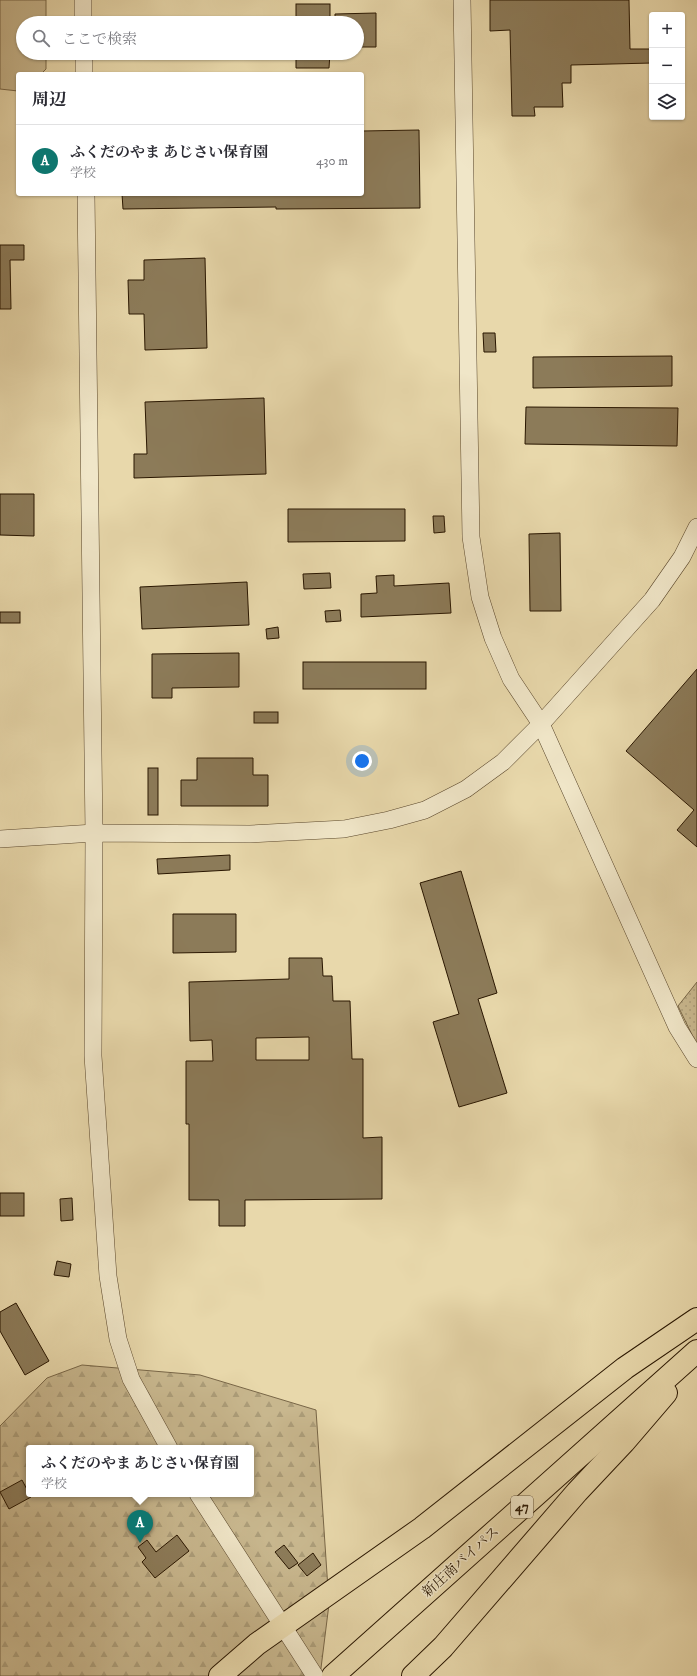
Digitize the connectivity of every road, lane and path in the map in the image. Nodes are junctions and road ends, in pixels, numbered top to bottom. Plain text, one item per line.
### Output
1 (83, 0) edge
2 (462, 0) edge
3 (84, 16) edge
4 (84, 60) edge
5 (84, 72) edge
6 (86, 196) edge
7 (697, 527) edge
8 (541, 724) junction
9 (94, 833) junction
10 (0, 839) edge
11 (697, 1058) edge
12 (697, 1319) edge
13 (697, 1351) edge
14 (697, 1357) edge
15 (167, 1445) edge
16 (200, 1497) edge
17 (282, 1625) junction
18 (340, 1670) edge
19 (220, 1676) edge
20 (315, 1676) edge
21 (412, 1676) edge

1 - 3 street
2 - 8 street
4 - 5 street
6 - 9 street
7 - 8 street
8 - 9 street
8 - 11 street
9 - 10 street
9 - 15 street
12 - 17 highway
13 - 18 highway, 新庄南バイパス / 47
14 - 21 highway
16 - 17 street
17 - 19 highway
17 - 20 street

